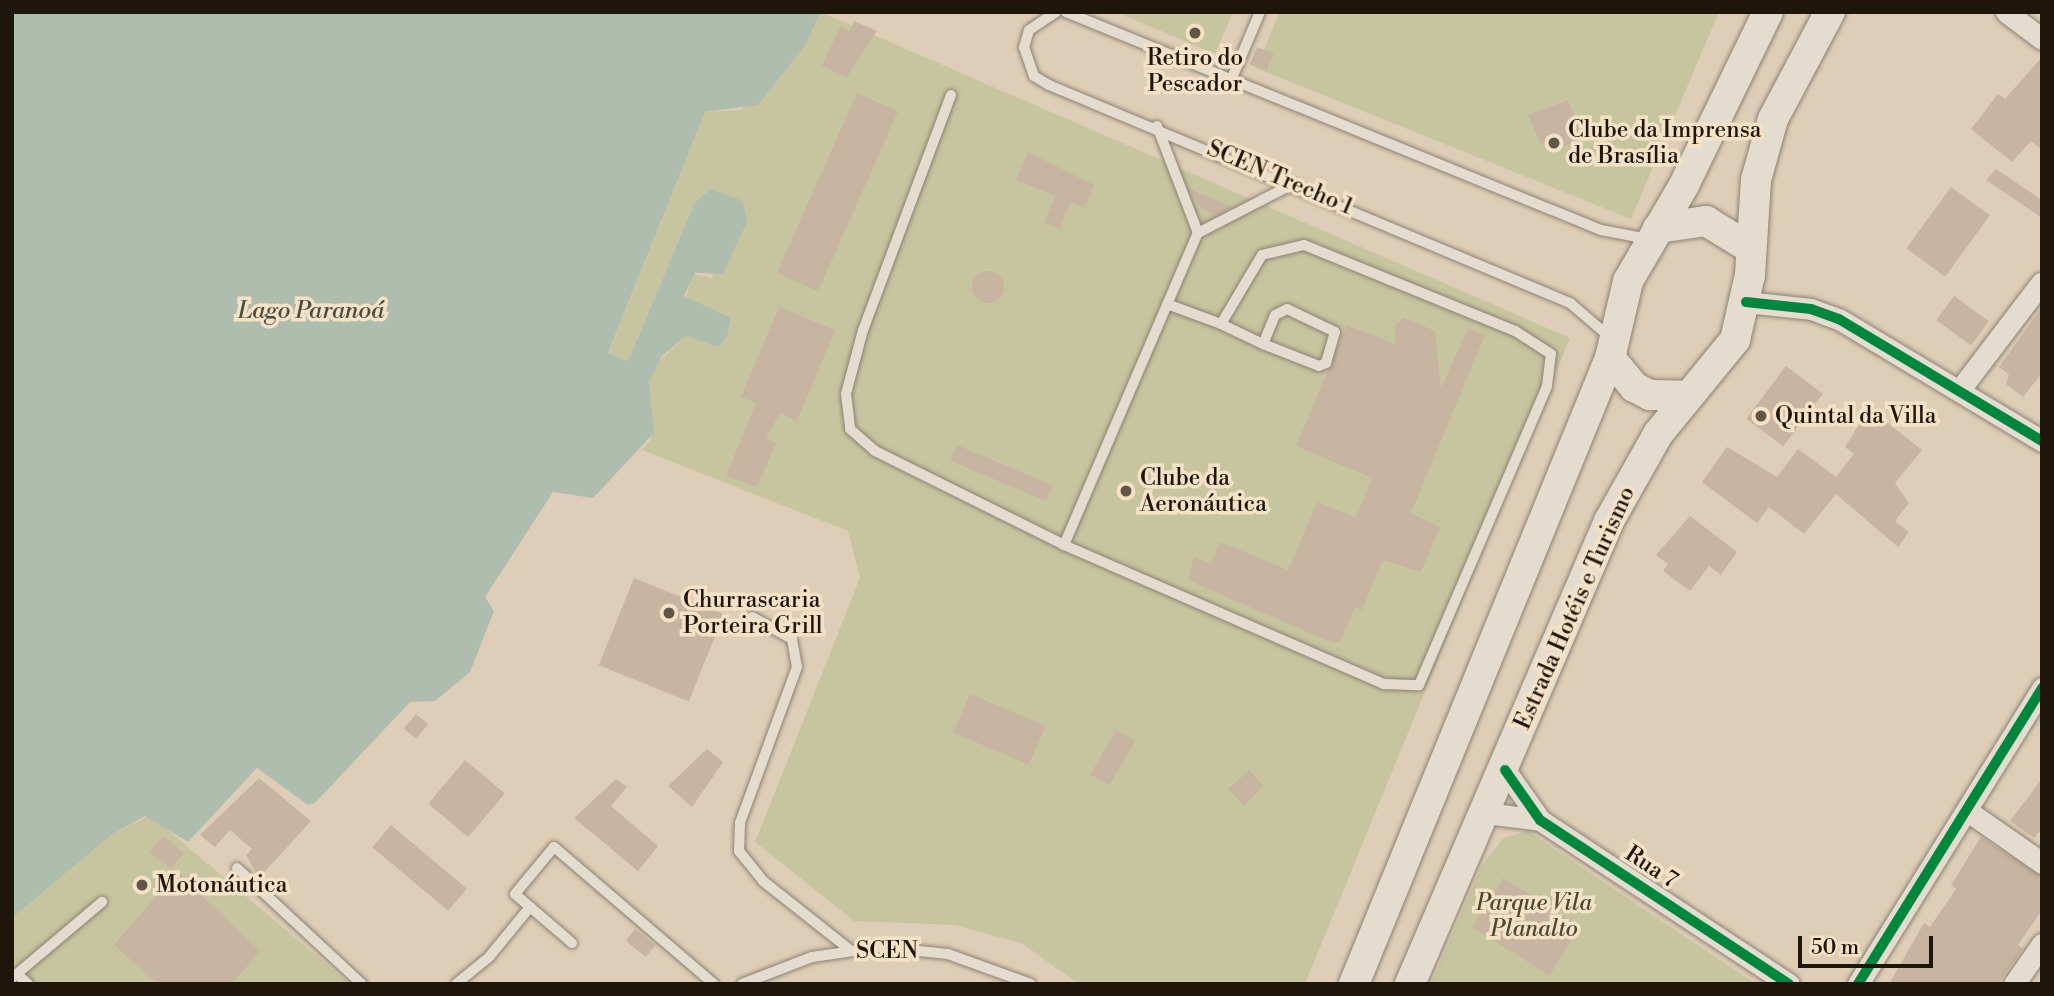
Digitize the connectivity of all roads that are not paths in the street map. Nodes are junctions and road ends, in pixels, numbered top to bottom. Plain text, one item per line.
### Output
1 (1056, 12) edge
2 (1066, 12) edge
3 (1260, 12) edge
4 (1768, 12) edge
5 (1830, 12) edge
6 (2006, 12) edge
7 (2042, 39) edge
8 (1232, 78) junction
9 (951, 95) dead end
10 (1157, 125) junction
11 (1293, 184) junction
12 (1198, 233) junction
13 (1655, 234) junction
14 (1750, 248) junction
15 (2041, 283) edge
16 (1746, 302) junction
17 (1167, 304) junction
18 (1221, 324) junction
19 (1607, 341) junction
20 (1263, 344) junction
21 (1961, 388) junction
22 (1689, 396) junction
23 (2042, 441) edge
24 (1064, 545) junction
25 (752, 617) dead end
26 (2042, 688) edge
27 (1505, 770) junction
28 (1969, 812) junction
29 (1486, 813) junction
30 (1540, 820) junction
31 (2042, 863) edge
32 (237, 868) dead end
33 (102, 902) dead end
34 (530, 907) junction
35 (572, 943) dead end
36 (2042, 944) edge
37 (850, 950) junction
38 (15, 976) edge
39 (28, 984) edge
40 (362, 984) edge
41 (456, 984) edge
42 (714, 984) edge
43 (742, 984) edge
44 (1031, 984) edge
45 (1354, 984) edge
46 (1410, 984) edge
47 (1789, 984) edge
48 (1858, 984) edge
49 (2014, 984) edge

1 - 10 lane, SCEN Trecho 1
2 - 8 lane
3 - 8 lane
4 - 13 main road
5 - 14 main road, Estrada Hotéis e Turismo
6 - 7 street
8 - 13 lane
9 - 24 lane
10 - 11 lane, SCEN Trecho 1
10 - 12 lane
11 - 12 lane
11 - 19 lane, SCEN Trecho 1
12 - 17 lane
13 - 14 main road
13 - 19 main road
14 - 16 main road, Estrada Hotéis e Turismo
15 - 21 street
16 - 21 street
16 - 22 main road, Estrada Hotéis e Turismo
17 - 18 lane
17 - 24 lane
18 - 20 lane
18 - 24 lane
19 - 22 main road
19 - 45 main road
20 - 20 lane
21 - 23 street
22 - 27 main road, Estrada Hotéis e Turismo
25 - 37 lane
26 - 28 street
27 - 29 main road, Estrada Hotéis e Turismo
27 - 30 street, Rua 7
28 - 31 street
28 - 48 street
29 - 30 street, Rua 7
29 - 46 main road, Estrada Hotéis e Turismo
30 - 47 street, Rua 7
32 - 40 lane
33 - 38 lane
34 - 35 lane
34 - 41 lane
34 - 42 lane
36 - 49 street
37 - 43 lane, SCEN
37 - 44 lane, SCEN
38 - 39 lane

